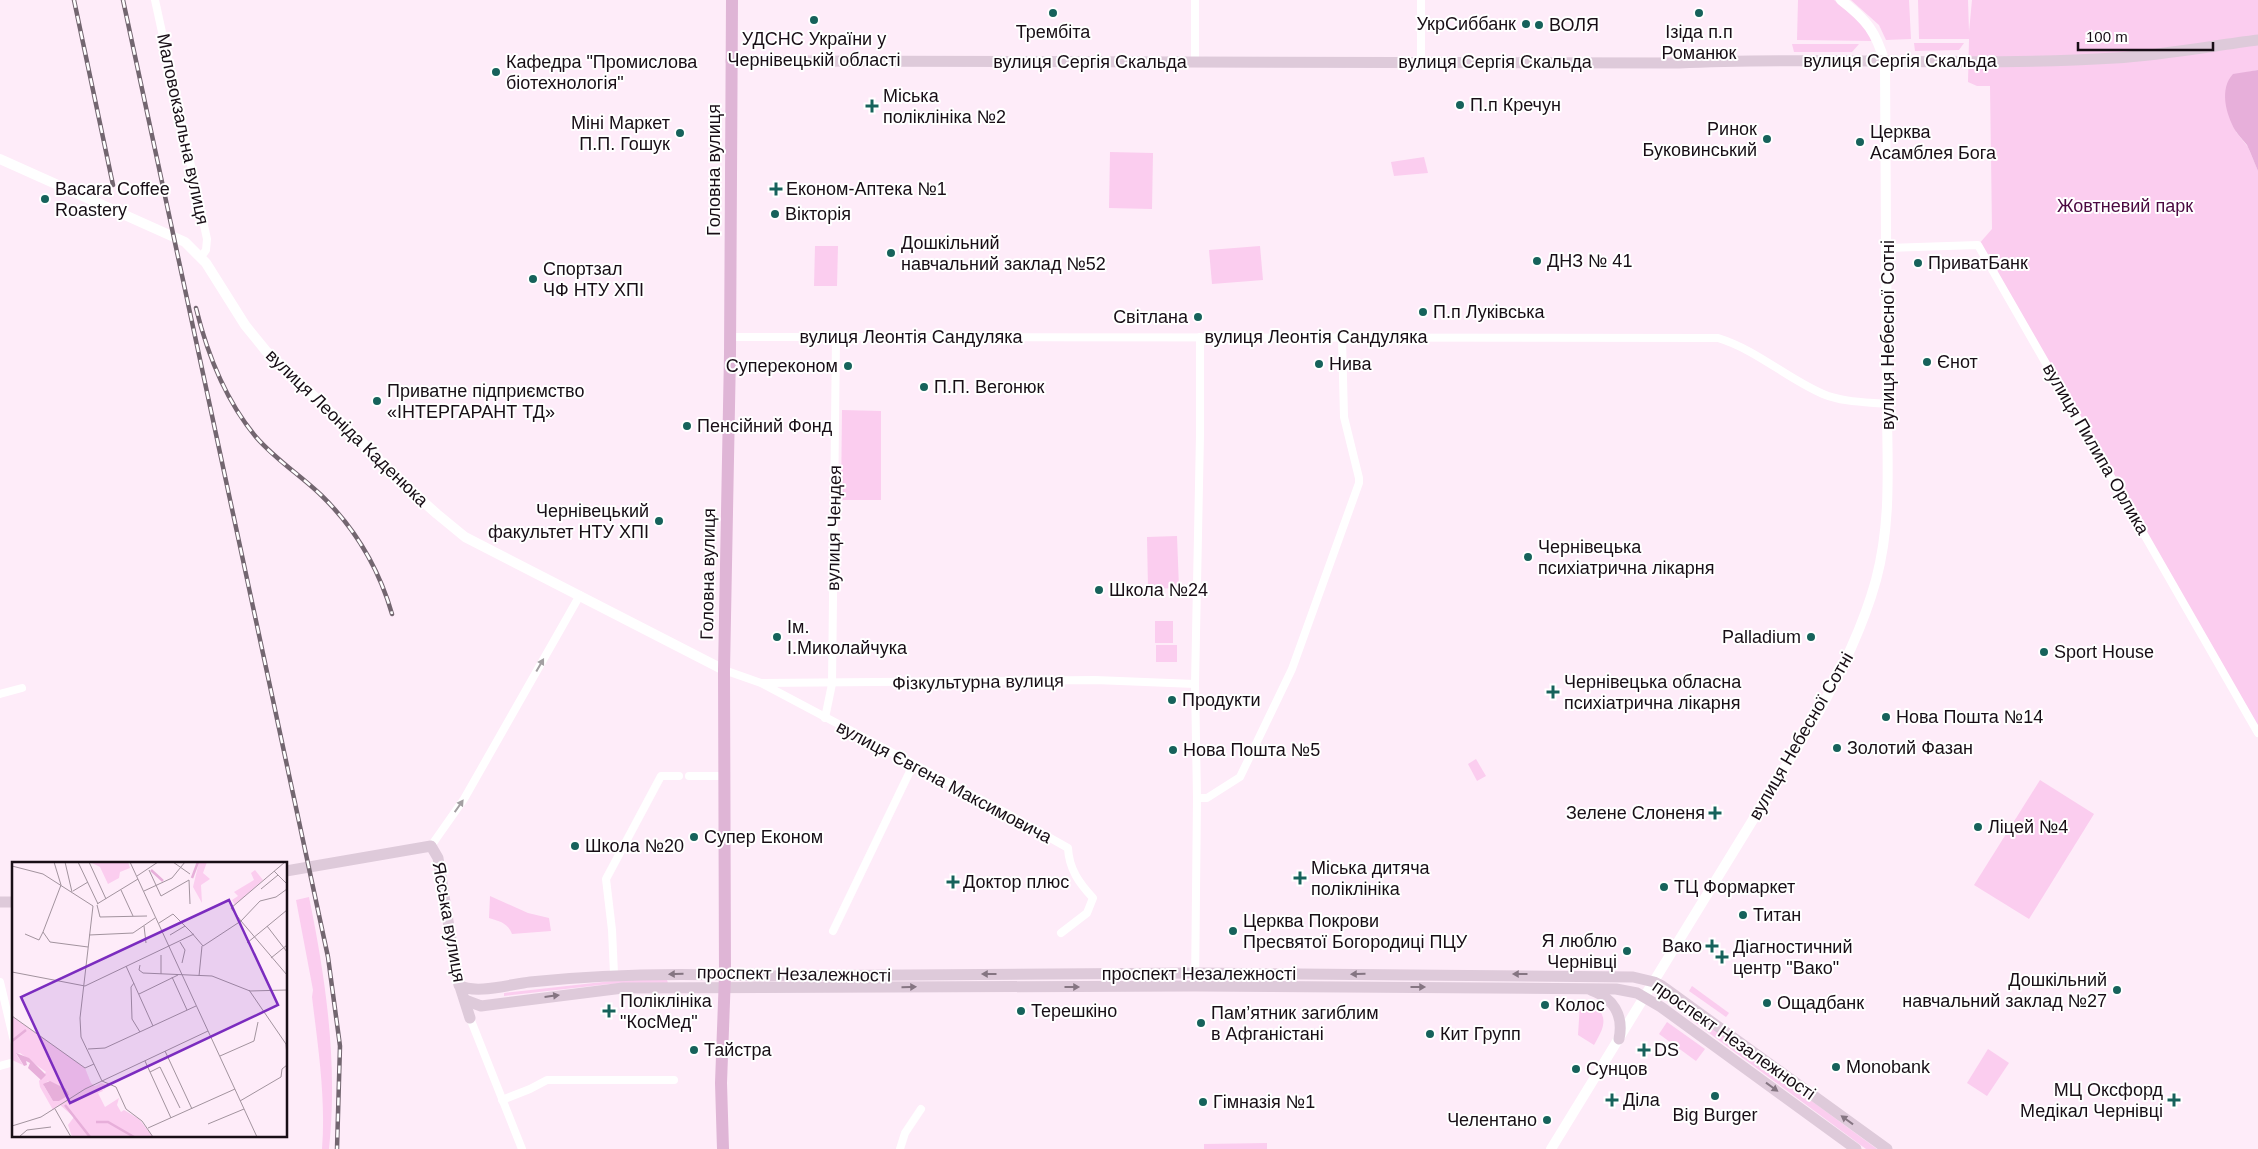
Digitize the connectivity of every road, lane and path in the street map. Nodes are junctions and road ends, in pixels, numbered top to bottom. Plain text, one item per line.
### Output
1 (155, 0) edge
2 (732, 0) edge
3 (1195, 0) edge
4 (1421, 0) edge
5 (1842, 0) edge
6 (2258, 40) edge
7 (732, 61) junction
8 (1421, 61) junction
9 (1195, 62) junction
10 (1885, 63) junction
11 (0, 158) edge
12 (1887, 248) junction
13 (201, 256) junction
14 (730, 336) junction
15 (836, 337) junction
16 (1200, 337) junction
17 (1342, 338) junction
18 (1887, 404) junction
19 (580, 595) junction
20 (724, 670) junction
21 (761, 684) junction
22 (832, 684) junction
23 (1195, 684) junction
24 (22, 688) dead end
25 (0, 694) edge
26 (825, 718) junction
27 (2258, 733) edge
28 (913, 765) junction
29 (679, 776) dead end
30 (689, 776) dead end
31 (724, 776) junction
32 (1197, 798) junction
33 (431, 846) junction
34 (288, 871) edge
35 (833, 931) dead end
36 (1060, 933) dead end
37 (1195, 973) junction
38 (614, 974) junction
39 (725, 975) junction
40 (0, 982) edge
41 (1654, 982) junction
42 (460, 985) junction
43 (1195, 986) junction
44 (1582, 987) junction
45 (724, 989) junction
46 (1645, 997) junction
47 (465, 1000) junction
48 (481, 1006) junction
49 (470, 1018) junction
50 (12, 1033) edge
51 (1619, 1039) junction
52 (674, 1080) dead end
53 (502, 1100) junction
54 (920, 1109) dead end
55 (522, 1149) edge
56 (723, 1149) edge
57 (900, 1149) edge
58 (1551, 1149) edge
59 (1856, 1149) edge
60 (1887, 1149) edge

1 - 13 street, Маловокзальна вулиця
2 - 7 main road, Головна вулиця
3 - 9 street
4 - 8 street
5 - 10 street, вулиця Небесної Сотні
6 - 10 main road, вулиця Сергія Скальда
7 - 9 main road, вулиця Сергія Скальда
7 - 14 main road, Головна вулиця
8 - 9 main road, вулиця Сергія Скальда
8 - 10 main road, вулиця Сергія Скальда
10 - 12 street, вулиця Небесної Сотні
11 - 13 street, вулиця Леоніда Каденюка
12 - 18 street, вулиця Небесної Сотні
12 - 27 street, вулиця Пилипа Орлика
13 - 19 street, вулиця Леоніда Каденюка
14 - 15 street, вулиця Леонтія Сандуляка
14 - 20 main road, Головна вулиця
15 - 16 street, вулиця Леонтія Сандуляка
15 - 22 street, вулиця Чендея
16 - 17 street, вулиця Леонтія Сандуляка
16 - 23 street
17 - 18 street, вулиця Леонтія Сандуляка
17 - 32 street
18 - 41 street, вулиця Небесної Сотні
19 - 20 street, вулиця Леоніда Каденюка
33 -> 19 street
20 - 21 street, вулиця Євгена Максимовича
20 - 31 main road, Головна вулиця
21 - 22 street, Фізкультурна вулиця
21 - 26 street, вулиця Євгена Максимовича
22 - 23 street, Фізкультурна вулиця
22 - 26 street, вулиця Чендея
23 - 32 street
24 - 25 street
26 - 28 street, вулиця Євгена Максимовича
28 - 35 street
28 - 36 street, вулиця Євгена Максимовича
29 - 38 street
30 - 31 street
31 - 39 main road, Головна вулиця
32 - 37 street
33 - 34 main road
33 - 42 main road, Ясська вулиця
37 -> 39 main road, проспект Незалежності
41 -> 37 main road, проспект Незалежності
37 - 43 street
39 -> 38 main road, проспект Незалежності
38 - 42 main road, проспект Незалежності
39 - 45 main road, Головна вулиця
40 - 50 street
41 - 46 street, вулиця Небесної Сотні
60 -> 41 main road, проспект Незалежності
42 - 47 main road, Ясська вулиця
43 -> 44 main road, проспект Незалежності
45 -> 43 main road, проспект Незалежності
44 - 46 main road, проспект Незалежності
44 - 51 main road
48 -> 45 main road, проспект Незалежності
45 - 56 main road, Головна вулиця
46 - 51 street, вулиця Небесної Сотні
46 -> 59 main road, проспект Незалежності
47 - 48 main road, проспект Незалежності
47 - 49 main road, Ясська вулиця
48 - 49 main road
49 - 53 street
51 - 58 street, вулиця Небесної Сотні
52 - 53 street
53 - 55 street
54 - 57 street

